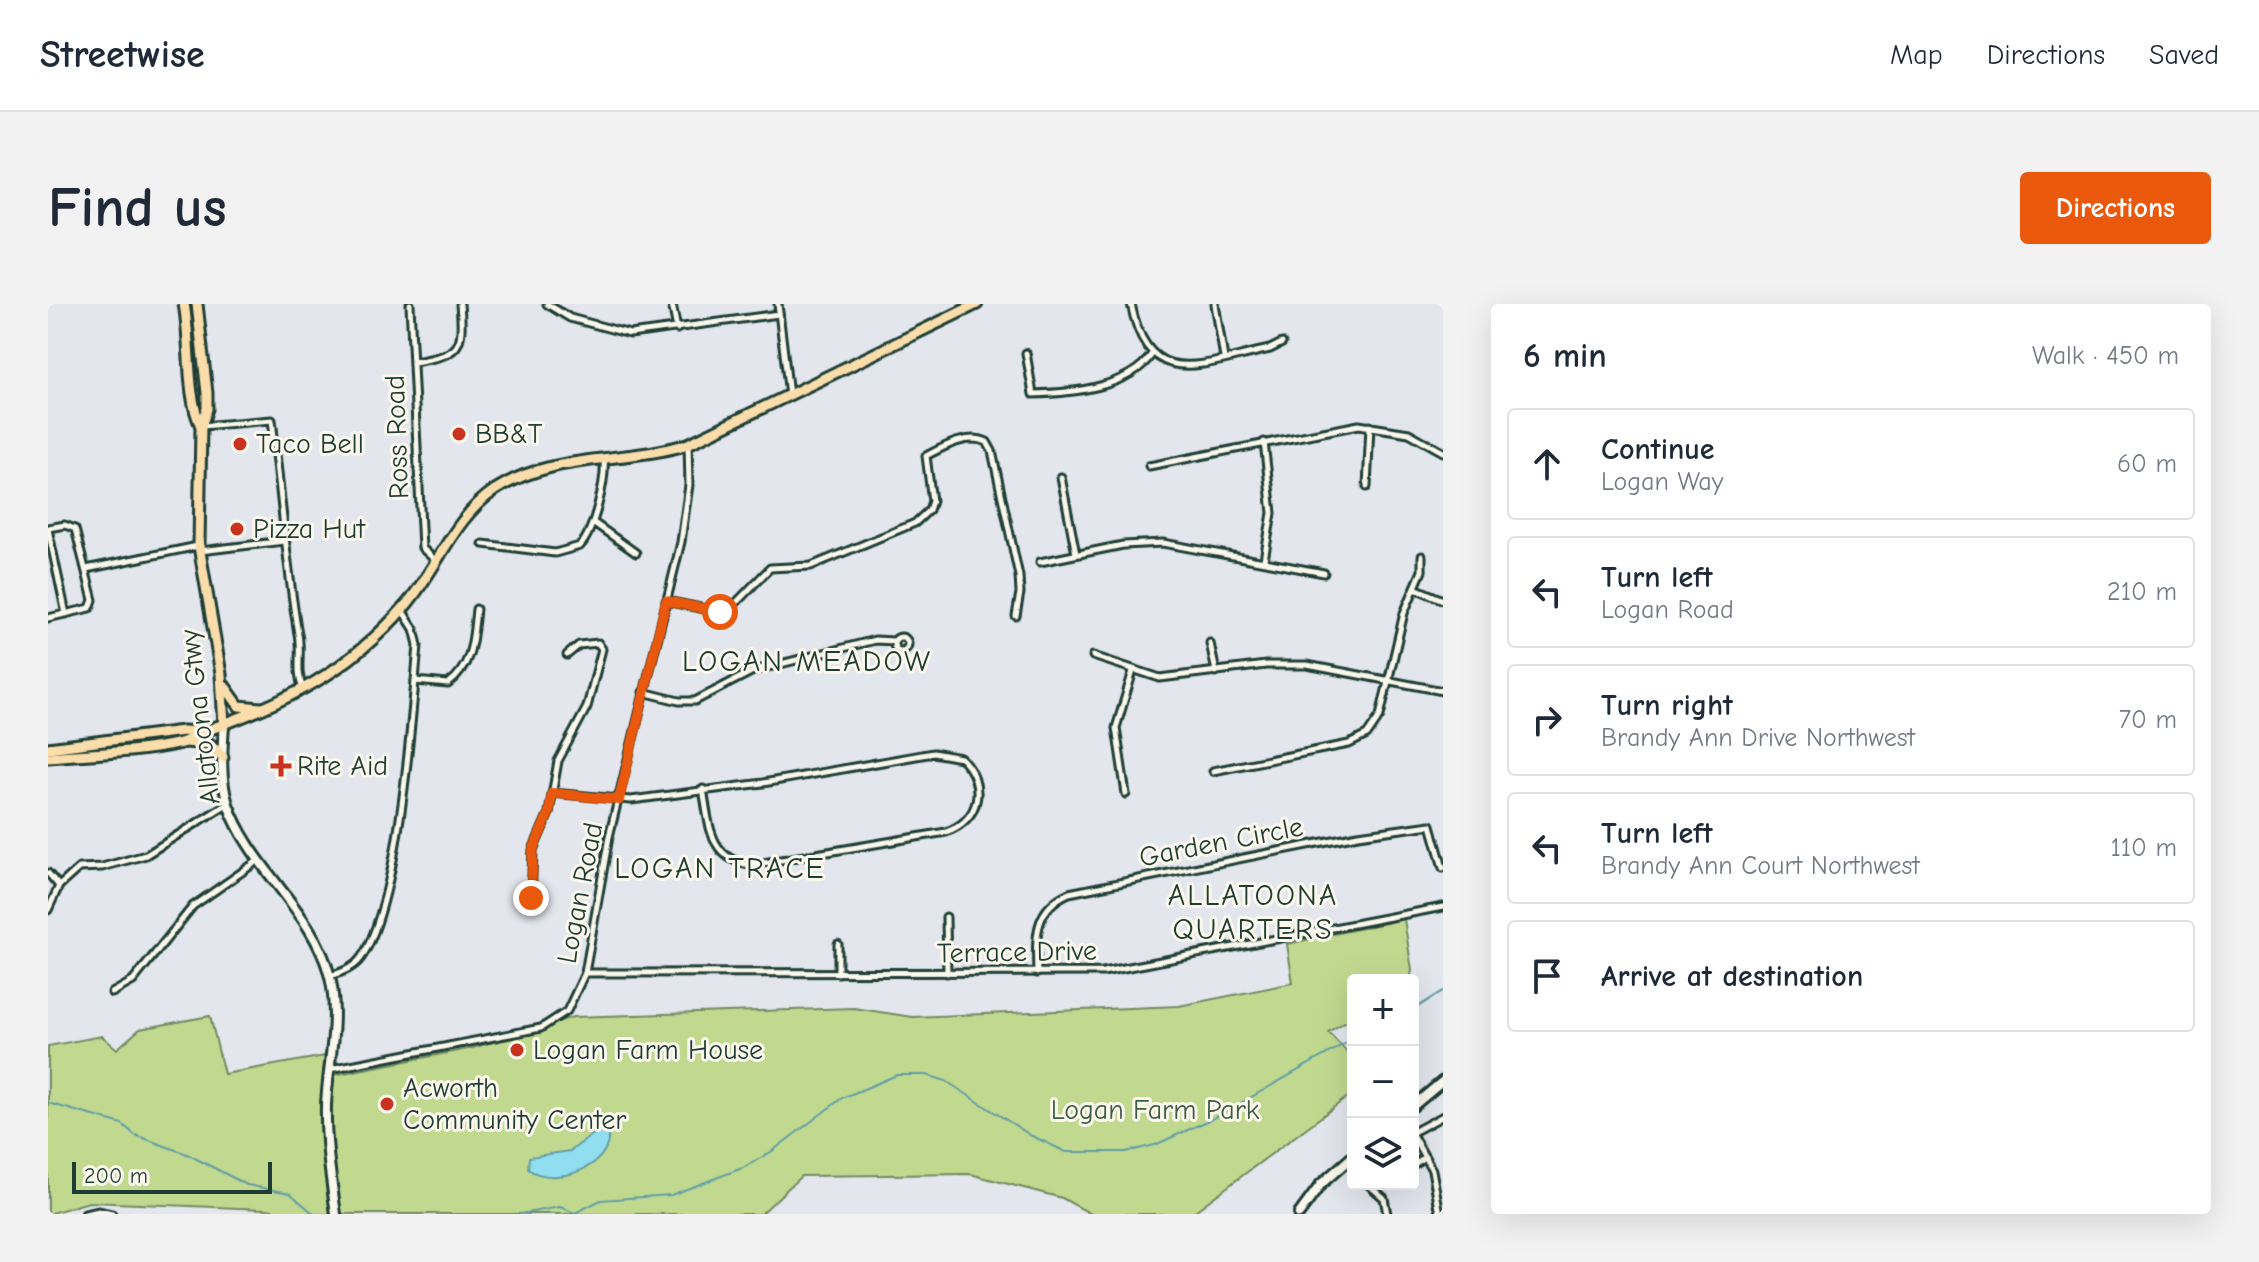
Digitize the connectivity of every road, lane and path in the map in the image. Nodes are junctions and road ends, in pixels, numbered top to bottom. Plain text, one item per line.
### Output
1 (184, 304) edge
2 (197, 304) edge
3 (410, 304) edge
4 (460, 304) edge
5 (547, 304) edge
6 (672, 304) edge
7 (778, 304) edge
8 (977, 304) edge
9 (1131, 304) edge
10 (1215, 304) edge
11 (779, 314) junction
12 (677, 329) junction
13 (1282, 343) dead end
14 (1026, 353) dead end
15 (1152, 354) junction
16 (1224, 358) junction
17 (414, 362) junction
18 (789, 396) junction
19 (201, 426) junction
20 (1370, 426) junction
21 (1264, 442) junction
22 (688, 444) junction
23 (1443, 452) edge
24 (604, 457) junction
25 (1149, 466) dead end
26 (1061, 477) dead end
27 (1367, 487) dead end
28 (594, 523) junction
29 (48, 529) edge
30 (284, 541) junction
31 (483, 544) dead end
32 (200, 548) junction
33 (636, 553) dead end
34 (1076, 554) junction
35 (1422, 556) dead end
36 (1264, 560) junction
37 (437, 562) junction
38 (1040, 562) dead end
39 (86, 569) junction
40 (1324, 573) dead end
41 (1415, 588) junction
42 (1443, 600) edge
43 (666, 601) junction
44 (476, 609) dead end
45 (402, 610) junction
46 (66, 614) junction
47 (1016, 616) dead end
48 (48, 618) edge
49 (894, 641) dead end
50 (1210, 643) dead end
51 (567, 655) dead end
52 (1093, 656) dead end
53 (1133, 671) junction
54 (1216, 672) junction
55 (221, 678) junction
56 (1388, 680) junction
57 (415, 681) junction
58 (304, 691) junction
59 (1443, 691) edge
60 (643, 692) junction
61 (269, 707) junction
62 (224, 726) junction
63 (201, 732) junction
64 (185, 742) junction
65 (48, 748) edge
66 (48, 757) edge
67 (223, 757) junction
68 (1213, 771) dead end
69 (703, 789) junction
70 (552, 793) junction
71 (1126, 794) dead end
72 (619, 800) junction
73 (228, 804) junction
74 (260, 860) junction
75 (1443, 868) edge
76 (48, 873) edge
77 (59, 886) junction
78 (531, 898) dead end
79 (1443, 907) edge
80 (48, 910) edge
81 (946, 917) dead end
82 (838, 944) dead end
83 (585, 973) junction
84 (838, 973) junction
85 (947, 973) junction
86 (1037, 973) junction
87 (330, 976) junction
88 (112, 993) dead end
89 (329, 1069) junction
90 (1443, 1081) edge
91 (1419, 1101) edge
92 (1443, 1116) edge
93 (1419, 1130) edge
94 (1419, 1146) edge
95 (1425, 1157) junction
96 (1347, 1161) edge
97 (1419, 1161) edge
98 (1375, 1190) edge
99 (85, 1214) edge
100 (112, 1214) edge
101 (336, 1214) edge
102 (1299, 1214) edge
103 (1387, 1214) edge
104 (1440, 1214) edge

1 - 19 main road
2 - 19 main road
3 - 17 street, Ross Road
4 - 17 street
5 - 12 street
6 - 12 street
7 - 11 street
8 - 18 main road
9 - 15 street
10 - 16 street
11 - 12 street
11 - 18 street
13 - 16 street
14 - 15 street
15 - 16 street
17 - 37 street, Ross Road
18 - 22 main road
19 - 30 street
19 - 32 main road, Allatoona Gtwy
20 - 21 street
20 - 23 street
20 - 27 street
21 - 25 street
21 - 36 street
22 - 24 main road
22 - 43 street, Logan Road
24 - 28 street
24 - 37 main road
26 - 34 street
28 - 31 street
28 - 33 street
29 - 39 street
29 - 46 street
30 - 32 street
30 - 58 street
32 - 39 street
32 - 55 main road, Allatoona Gtwy
34 - 36 street
34 - 38 street
35 - 41 street
36 - 40 street
37 - 45 main road
39 - 46 street
41 - 42 street
41 - 56 street
43 - 47 street
43 - 60 street, Logan Road
44 - 57 street
45 - 57 street
45 - 58 main road
46 - 48 street
49 - 60 street
50 - 54 street
51 - 70 street
52 - 53 street
53 - 54 street
53 - 71 street
54 - 56 street
55 - 61 main road
55 - 62 main road, Allatoona Gtwy
56 - 59 street
56 - 68 street
57 - 87 street
58 - 61 main road
60 - 72 street, Logan Road
61 - 62 main road
62 - 63 main road
62 - 67 street, Allatoona Gtwy
63 - 64 main road
63 - 65 main road
64 - 66 main road
64 - 67 main road
67 - 73 street, Allatoona Gtwy
69 - 69 street
69 - 72 street
70 - 72 street
70 - 78 street
72 - 83 street, Logan Road
73 - 74 street, Allatoona Gtwy
73 - 77 street
74 - 87 street, Allatoona Gtwy
74 - 88 street
75 - 86 street, Garden Circle
76 - 77 street
77 - 80 street
79 - 86 street, Terrace Drive
81 - 85 street
82 - 84 street
83 - 84 street, Terrace Drive
83 - 89 street, Logan Road
84 - 85 street, Terrace Drive
85 - 86 street, Terrace Drive
87 - 89 street, Allatoona Gtwy
89 - 101 street, Allatoona Gtwy
90 - 91 street
92 - 93 street
94 - 95 street
95 - 97 street
95 - 104 street
96 - 102 street
98 - 103 street
99 - 100 street

